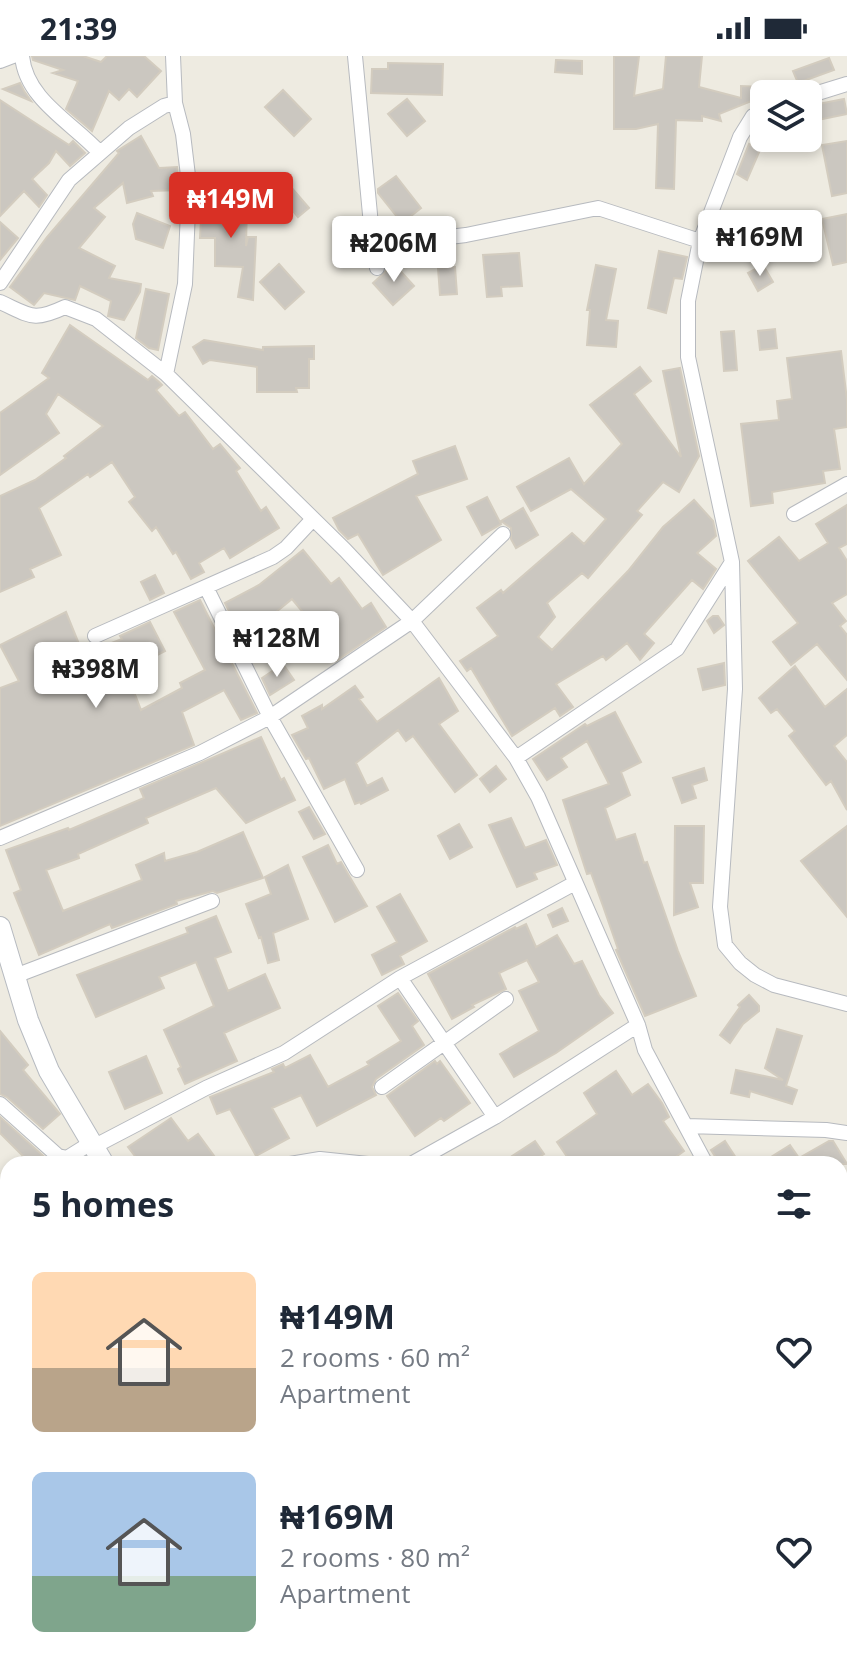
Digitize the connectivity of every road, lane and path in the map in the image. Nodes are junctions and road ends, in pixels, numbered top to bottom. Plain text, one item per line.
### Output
1 (13, 56) edge
2 (22, 56) edge
3 (173, 56) edge
4 (355, 56) edge
5 (0, 61) edge
6 (847, 84) edge
7 (822, 92) edge
8 (175, 103) junction
9 (750, 121) edge
10 (100, 153) junction
11 (700, 241) junction
12 (373, 246) junction
13 (377, 268) dead end
14 (0, 283) edge
15 (0, 302) edge
16 (166, 374) junction
17 (847, 484) edge
18 (794, 514) dead end
19 (313, 519) junction
20 (503, 534) dead end
21 (732, 562) junction
22 (206, 587) junction
23 (412, 621) junction
24 (95, 636) dead end
25 (270, 717) junction
26 (516, 758) junction
27 (0, 838) edge
28 (357, 870) dead end
29 (575, 883) junction
30 (212, 901) dead end
31 (0, 927) edge
32 (15, 976) junction
33 (400, 978) junction
34 (506, 999) dead end
35 (847, 1004) edge
36 (638, 1025) junction
37 (445, 1042) junction
38 (382, 1087) dead end
39 (0, 1104) edge
40 (495, 1117) junction
41 (686, 1126) junction
42 (847, 1133) edge
43 (96, 1151) edge
44 (58, 1156) edge
45 (75, 1156) edge
46 (425, 1156) edge
47 (702, 1156) edge

1 - 5 street
2 - 10 street
3 - 8 street
4 - 12 street
6 - 7 street
8 - 10 street
8 - 16 street
9 - 11 street
10 - 14 street
11 - 12 street
11 - 21 street
12 - 13 street
15 - 16 street
16 - 19 street
17 - 18 street
19 - 22 street
19 - 23 street
20 - 23 street
21 - 26 street
21 - 35 street
22 - 24 street
22 - 25 street
23 - 25 street
23 - 26 street
25 - 27 street
25 - 28 street
26 - 29 street
29 - 33 street
29 - 36 street
30 - 32 street
31 - 32 street
32 - 43 street
33 - 37 street
33 - 43 street
34 - 37 street
36 - 40 street
36 - 41 street
37 - 38 street
37 - 40 street
39 - 44 street
40 - 46 street
41 - 42 street
41 - 47 street
43 - 45 street

